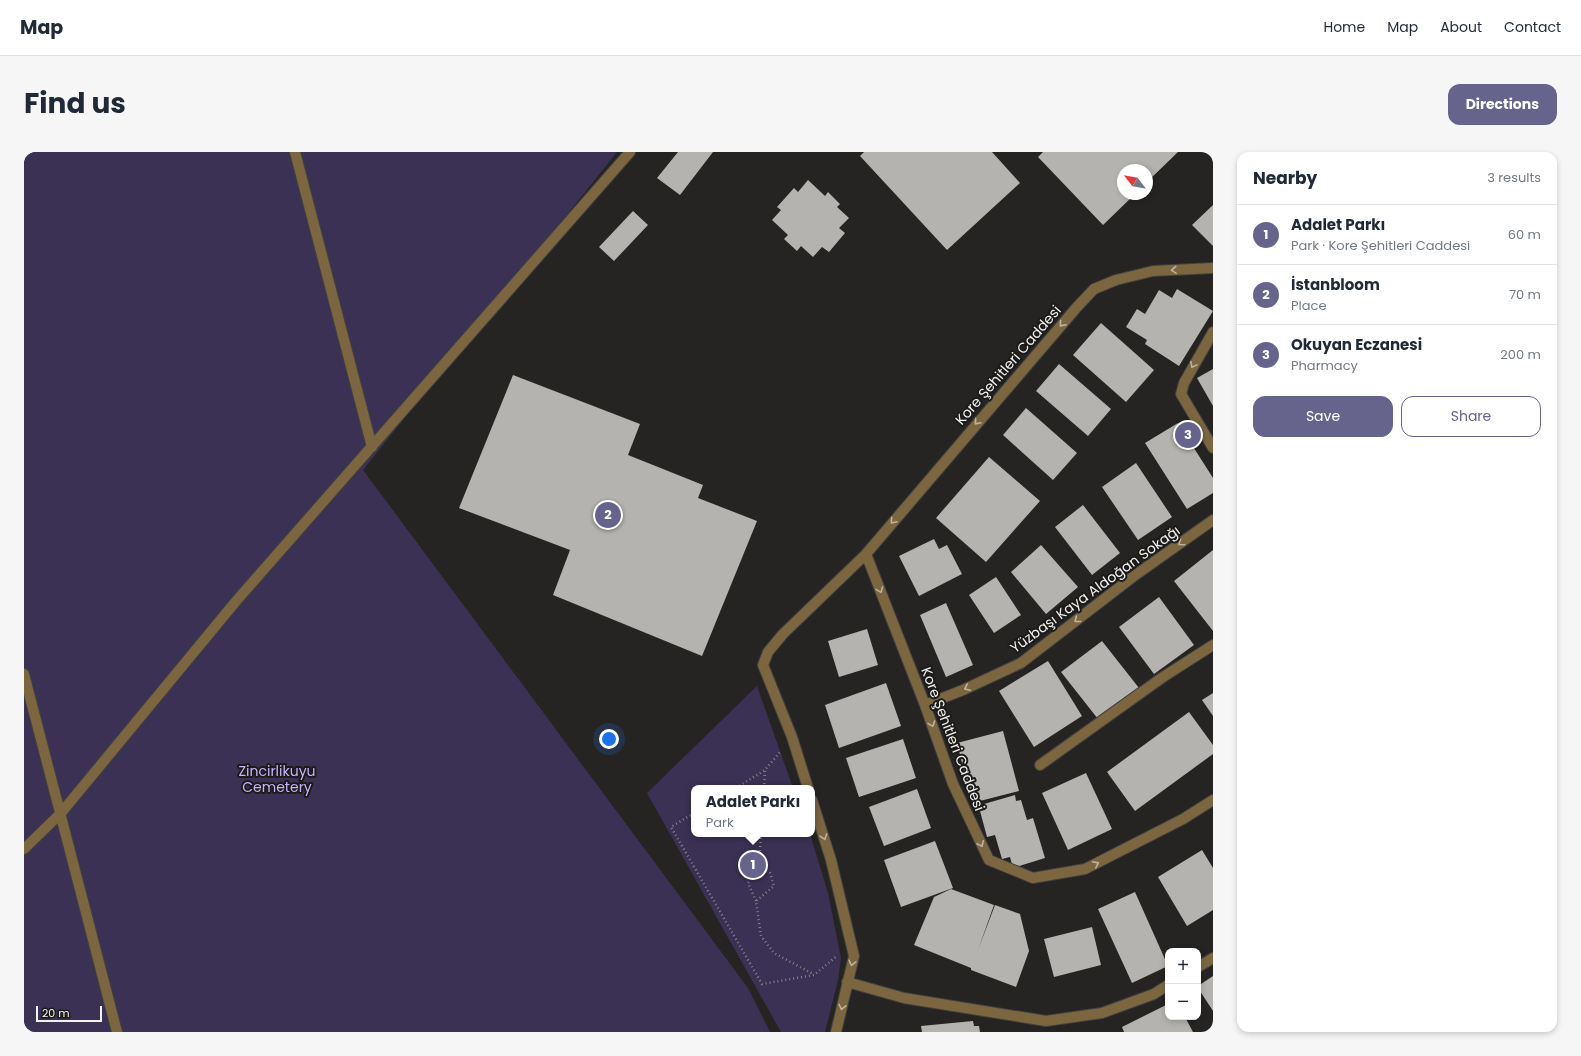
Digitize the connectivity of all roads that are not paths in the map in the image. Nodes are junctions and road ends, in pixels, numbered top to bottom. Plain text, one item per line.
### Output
1 (294, 152) edge
2 (630, 152) edge
3 (1213, 268) edge
4 (1213, 332) edge
5 (372, 447) junction
6 (1213, 448) edge
7 (1213, 520) edge
8 (866, 554) junction
9 (1213, 645) edge
10 (24, 674) edge
11 (925, 705) junction
12 (1040, 765) dead end
13 (807, 785) edge
14 (1213, 800) edge
15 (815, 809) edge
16 (61, 813) junction
17 (24, 849) edge
18 (1213, 958) edge
19 (1201, 965) edge
20 (848, 982) junction
21 (1165, 987) edge
22 (117, 1032) edge
23 (836, 1032) edge

1 - 5 street
2 - 5 street
3 -> 8 street, Kore Şehitleri Caddesi
4 -> 6 street
5 - 16 street
7 -> 11 street, Yüzbaşı Kaya Aldoğan Sokağı
8 -> 11 street, Kore Şehitleri Caddesi
8 - 13 street, Kore Şehitleri Caddesi
9 - 12 street
10 - 16 street
11 -> 14 street, Kore Şehitleri Caddesi
15 -> 20 street
16 - 17 street
16 - 22 street
18 - 19 street
20 - 21 street
20 -> 23 street

